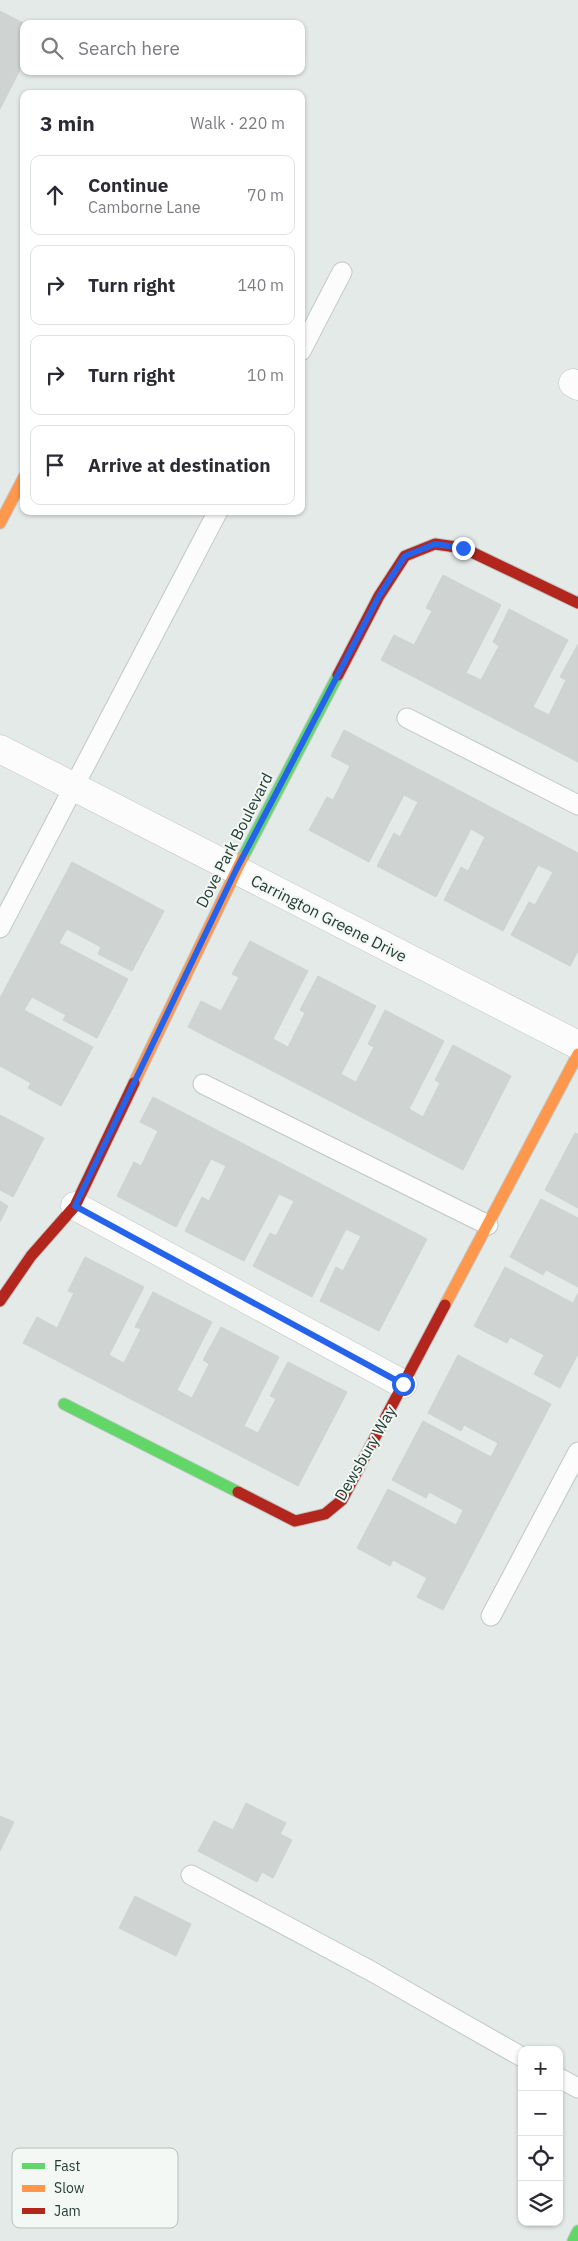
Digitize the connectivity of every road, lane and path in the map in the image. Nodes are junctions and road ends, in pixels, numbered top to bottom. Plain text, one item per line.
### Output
1 (342, 272) dead end
2 (305, 343) edge
3 (20, 485) edge
4 (216, 515) edge
5 (0, 523) edge
6 (578, 603) edge
7 (407, 718) dead end
8 (0, 749) edge
9 (74, 787) junction
10 (578, 805) edge
11 (236, 870) junction
12 (0, 928) edge
13 (578, 1046) edge
14 (578, 1054) edge
15 (203, 1084) dead end
16 (75, 1206) junction
17 (488, 1225) junction
18 (0, 1301) edge
19 (403, 1384) junction
20 (64, 1404) dead end
21 (578, 1452) edge
22 (491, 1616) dead end
23 (190, 1875) dead end
24 (518, 2056) edge
25 (563, 2080) edge
26 (578, 2088) edge
27 (578, 2231) edge
28 (573, 2241) edge

1 - 2 lane
3 - 5 street
4 - 9 lane
6 - 11 street, Dove Park Boulevard
7 - 10 lane
8 - 9 street, Carrington Greene Drive
9 - 11 street, Carrington Greene Drive
9 - 12 lane
11 - 13 street, Carrington Greene Drive
11 - 16 street, Dove Park Boulevard
14 - 17 street, Dewsbury Way
15 - 17 lane
16 - 18 street, Dove Park Boulevard
16 - 19 street
17 - 19 street, Dewsbury Way
19 - 20 street, Dewsbury Way
21 - 22 lane
23 - 24 lane
25 - 26 lane
27 - 28 street

